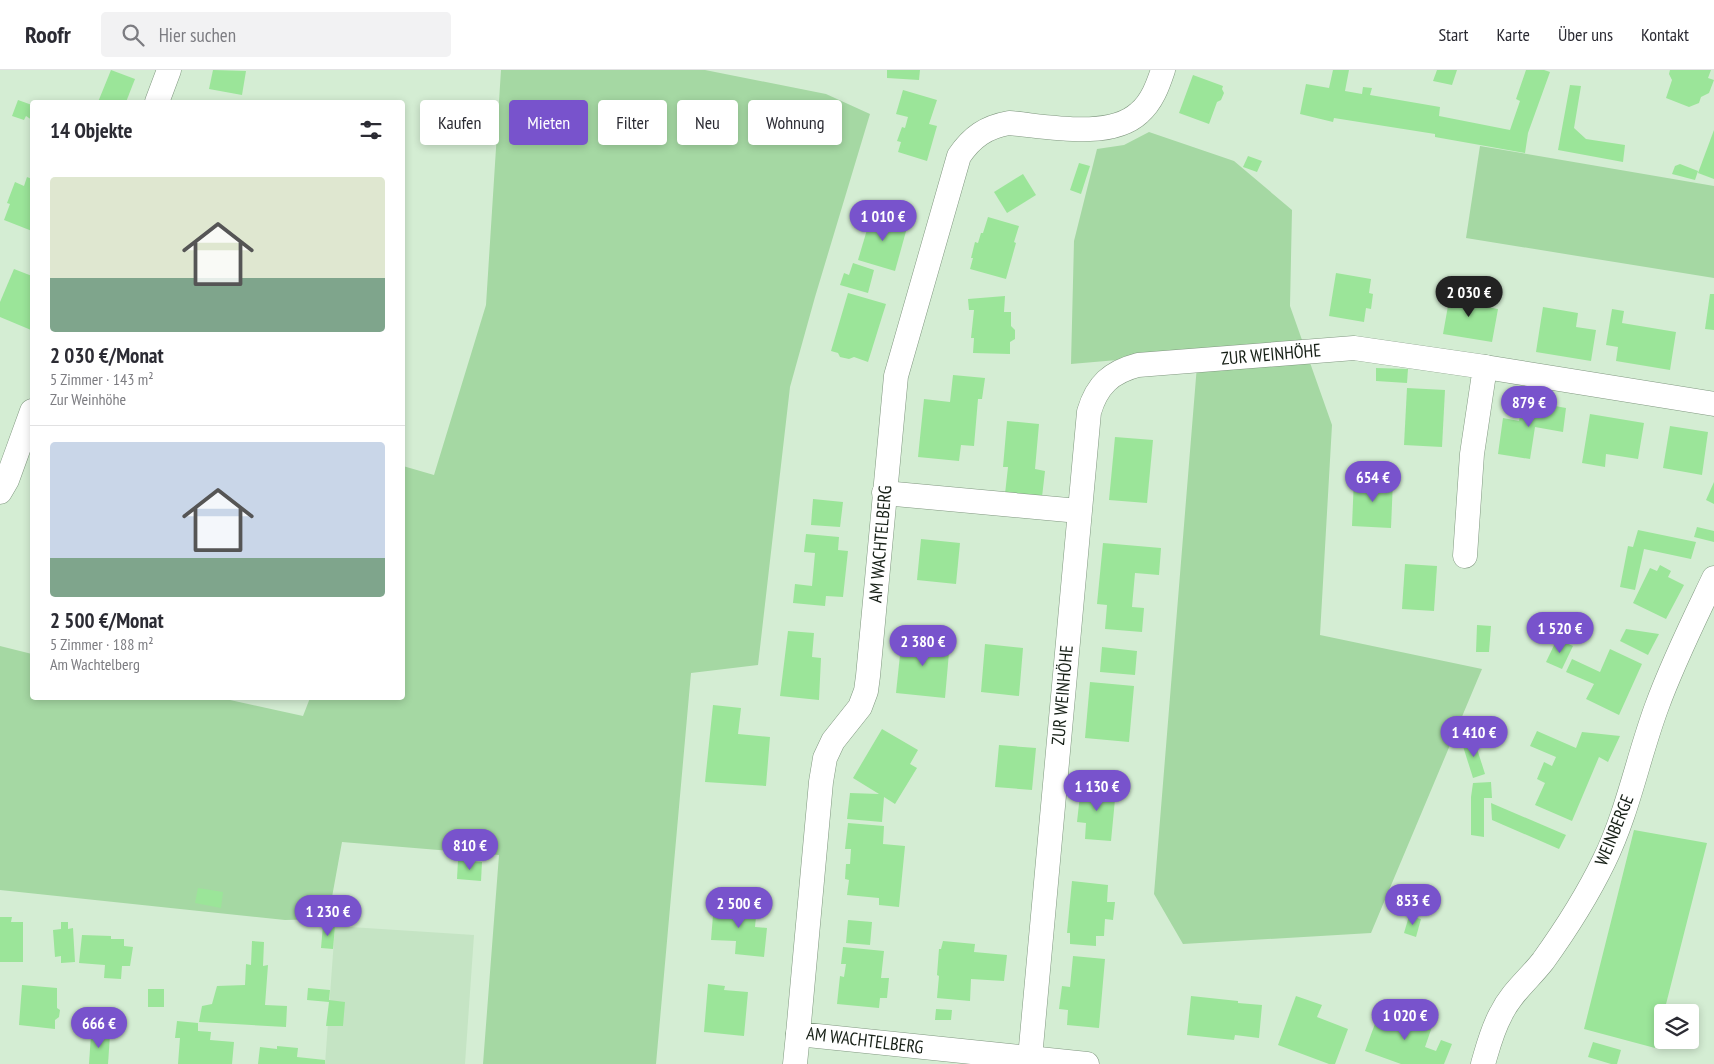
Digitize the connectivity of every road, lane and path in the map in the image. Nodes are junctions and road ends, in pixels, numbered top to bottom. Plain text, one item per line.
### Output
1 (169, 70) edge
2 (1163, 70) edge
3 (157, 100) edge
4 (1485, 367) junction
5 (1714, 404) edge
6 (30, 416) edge
7 (0, 492) edge
8 (884, 493) junction
9 (1079, 511) junction
10 (1465, 556) dead end
11 (1714, 578) edge
12 (798, 1034) junction
13 (1030, 1058) junction
14 (795, 1064) edge
15 (1087, 1064) edge
16 (1483, 1064) edge

1 - 3 street
2 - 8 street, AM WACHTELBERG
4 - 5 street, ZUR WEINHÖHE
4 - 9 street, ZUR WEINHÖHE
4 - 10 street
6 - 7 street
8 - 9 street
8 - 12 street, AM WACHTELBERG
9 - 13 street, ZUR WEINHÖHE
11 - 16 street, WEINBERGE
12 - 13 street, AM WACHTELBERG
12 - 14 street
13 - 15 street, AM WACHTELBERG

